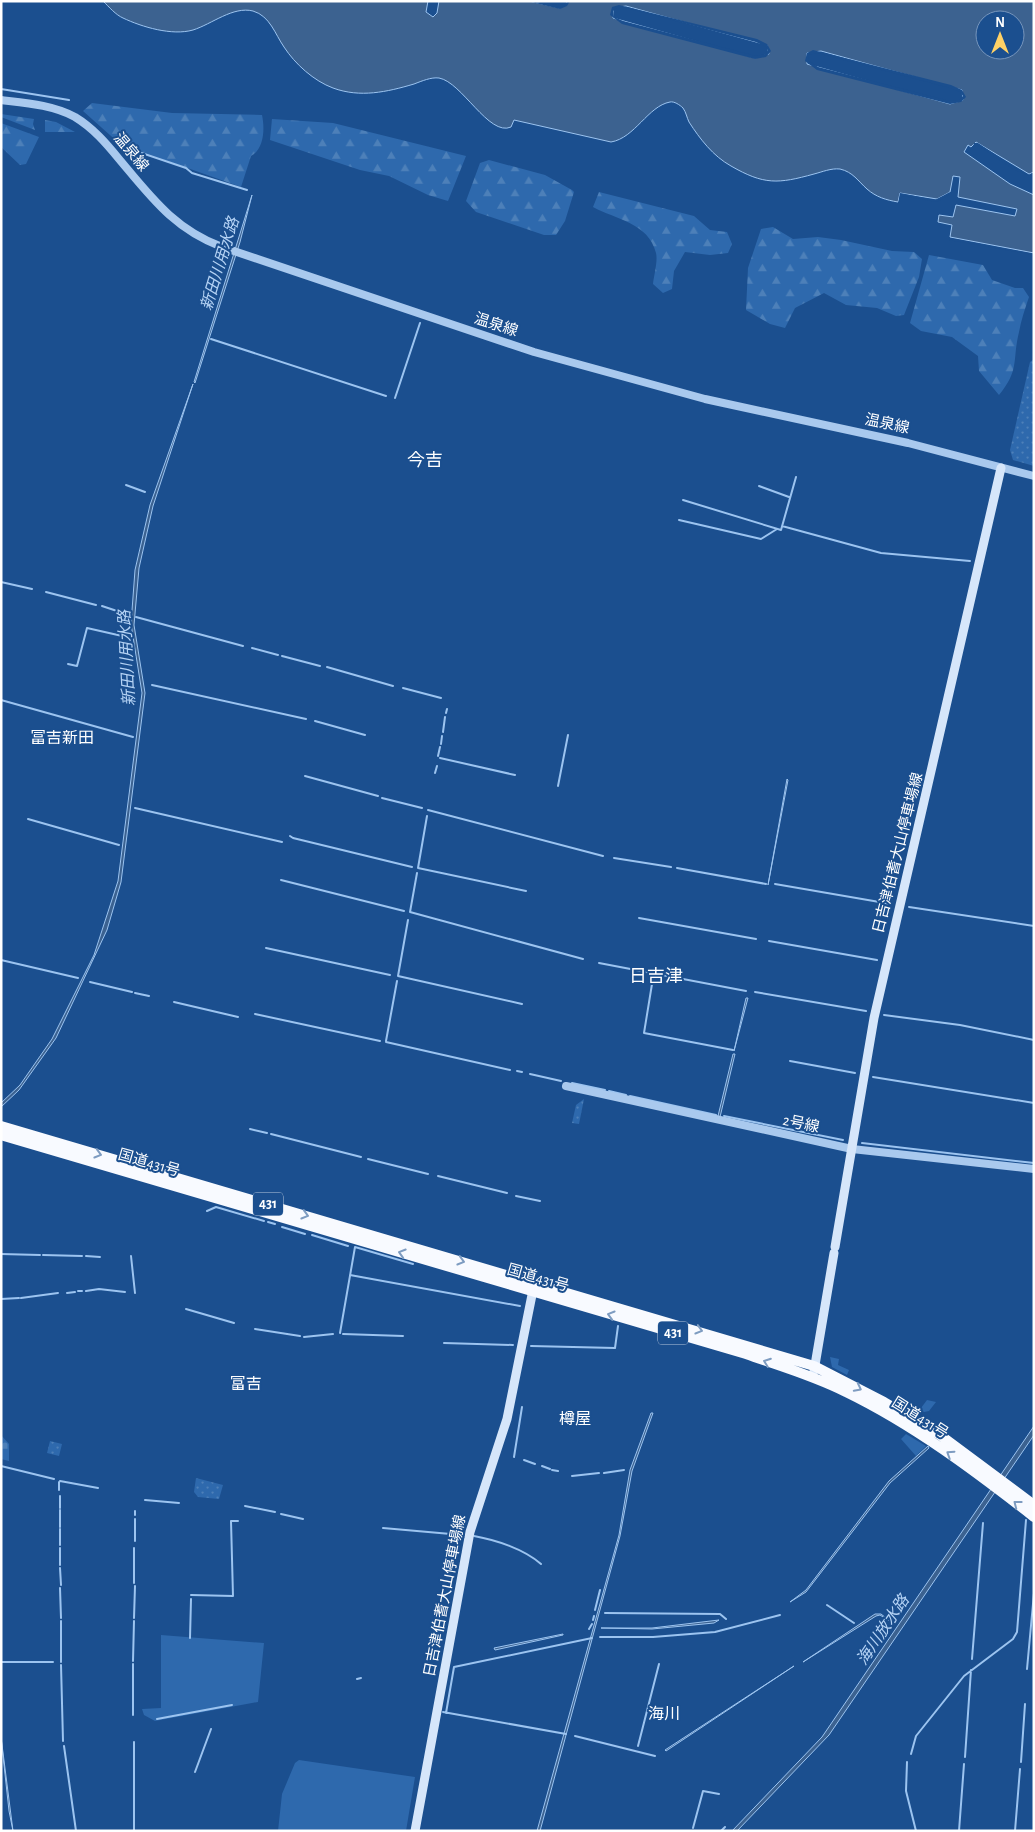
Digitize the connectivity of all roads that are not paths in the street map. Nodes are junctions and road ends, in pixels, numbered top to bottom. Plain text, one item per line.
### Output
1 (1, 100) edge
2 (1001, 468) junction
3 (1034, 476) edge
4 (566, 1086) dead end
5 (1, 1126) edge
6 (1, 1134) edge
7 (852, 1149) junction
8 (1034, 1169) edge
9 (533, 1287) junction
10 (814, 1366) junction
11 (813, 1378) junction
12 (992, 1479) junction
13 (1003, 1487) junction
14 (1034, 1505) edge
15 (1034, 1518) edge
16 (415, 1831) edge

1 - 2 street, 温泉線
2 - 3 street, 温泉線
2 - 7 main road, 日吉津伯耆大山停車場線
4 - 7 street, 2号線
5 -> 9 highway, 国道431号 / 431
9 -> 6 highway, 国道431号 / 431
7 - 8 street, 2号線
7 - 10 main road, 日吉津伯耆大山停車場線
9 -> 10 highway, 国道431号 / 431
11 -> 9 highway, 国道431号 / 431
9 - 16 main road, 日吉津伯耆大山停車場線
10 - 11 main road, 日吉津伯耆大山停車場線
10 -> 12 highway, 国道431号 / 431
12 -> 11 highway, 国道431号 / 431
12 - 13 highway, 国道431号 / 431
13 - 14 highway, 国道431号 / 431
15 -> 13 highway, 国道431号 / 431

